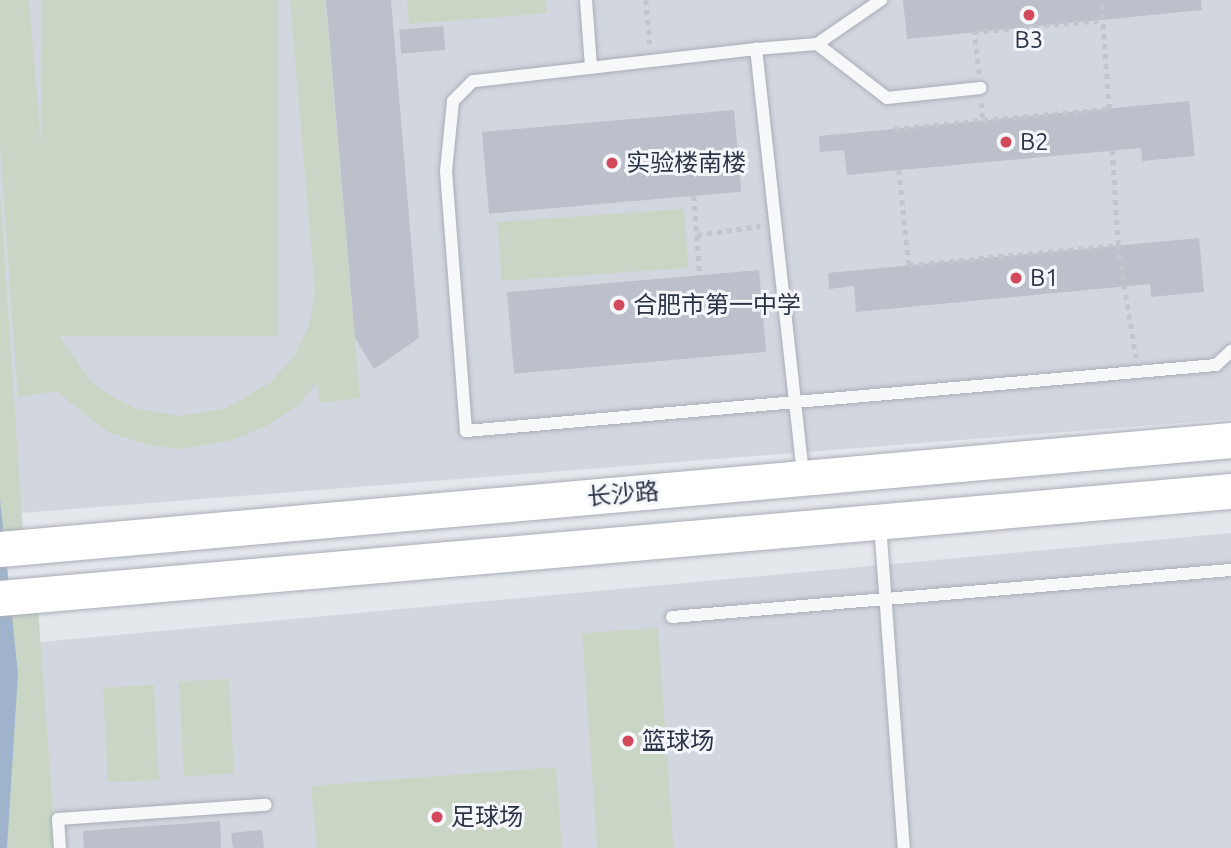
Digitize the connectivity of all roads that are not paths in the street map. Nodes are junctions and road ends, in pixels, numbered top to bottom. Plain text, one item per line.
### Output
1 (586, 0) edge
2 (881, 0) edge
3 (817, 44) junction
4 (756, 48) junction
5 (591, 66) junction
6 (980, 88) road end
7 (1231, 351) edge
8 (795, 405) junction
9 (1231, 440) edge
10 (803, 478) junction
11 (1231, 491) edge
12 (879, 522) junction
13 (8, 549) edge
14 (1231, 570) edge
15 (10, 597) edge
16 (885, 599) junction
17 (673, 617) dead end
18 (266, 805) dead end
19 (60, 848) edge
20 (904, 848) edge

1 - 5 lane
2 - 3 lane
3 - 4 lane
3 - 6 lane
4 - 5 lane
4 - 8 lane
5 - 8 lane
7 - 8 lane
8 - 10 lane
9 - 10 street, 长沙路
10 - 13 street, 长沙路
11 - 12 street, 长沙路
12 - 15 street, 长沙路
12 - 16 lane
14 - 16 lane
16 - 17 lane
16 - 20 lane
18 - 19 lane

